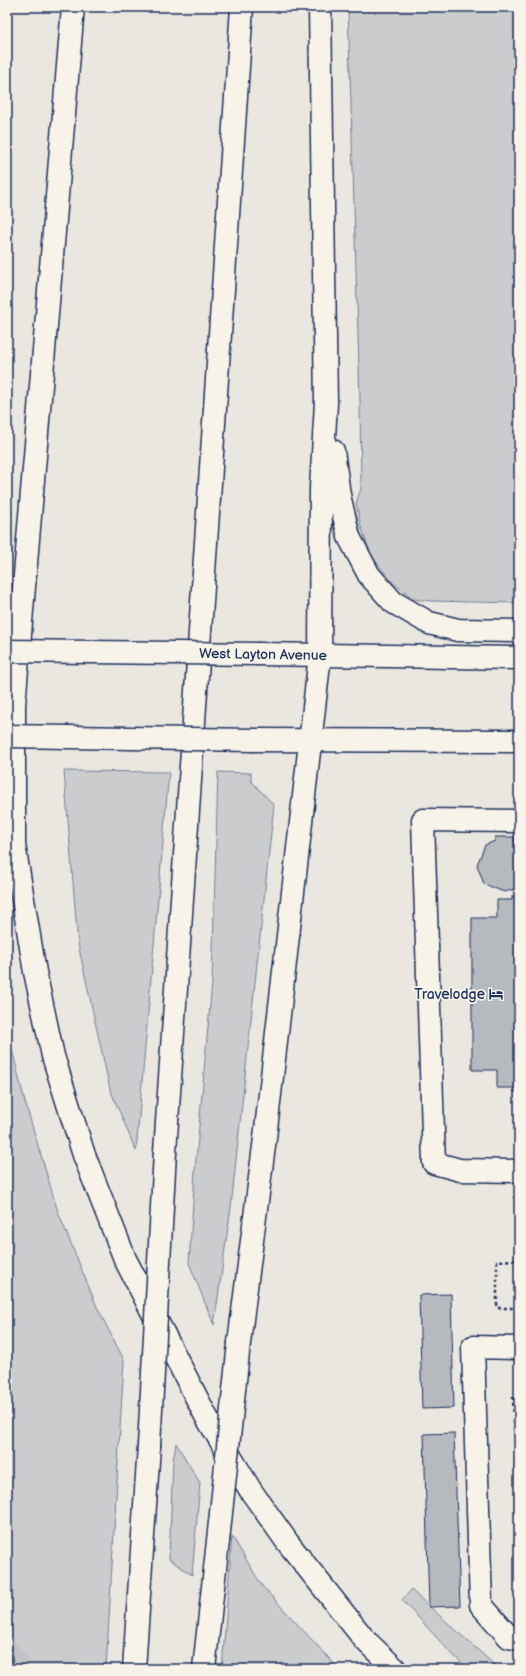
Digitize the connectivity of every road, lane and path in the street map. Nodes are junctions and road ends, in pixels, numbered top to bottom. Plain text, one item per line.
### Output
1 (73, 7) edge
2 (242, 7) edge
3 (320, 7) edge
4 (326, 403) junction
5 (519, 630) edge
6 (7, 651) edge
7 (320, 655) junction
8 (519, 658) edge
9 (7, 736) edge
10 (309, 740) junction
11 (519, 741) edge
12 (519, 821) edge
13 (519, 1171) edge
14 (519, 1227) edge
15 (519, 1308) edge
16 (519, 1348) edge
17 (519, 1397) edge
18 (519, 1536) edge
19 (516, 1636) edge
20 (134, 1669) edge
21 (204, 1669) edge
22 (395, 1669) edge

1 - 22 main road
2 - 20 main road, bridge
3 - 4 main road
4 - 5 main road
4 - 7 main road
6 - 7 main road, West Layton Avenue, bridge
7 - 8 main road, West Layton Avenue
7 - 10 main road
9 - 10 main road, bridge
10 - 11 main road
10 - 21 main road, bridge
12 - 13 main road
14 - 15 path
16 - 19 main road
17 - 18 path

